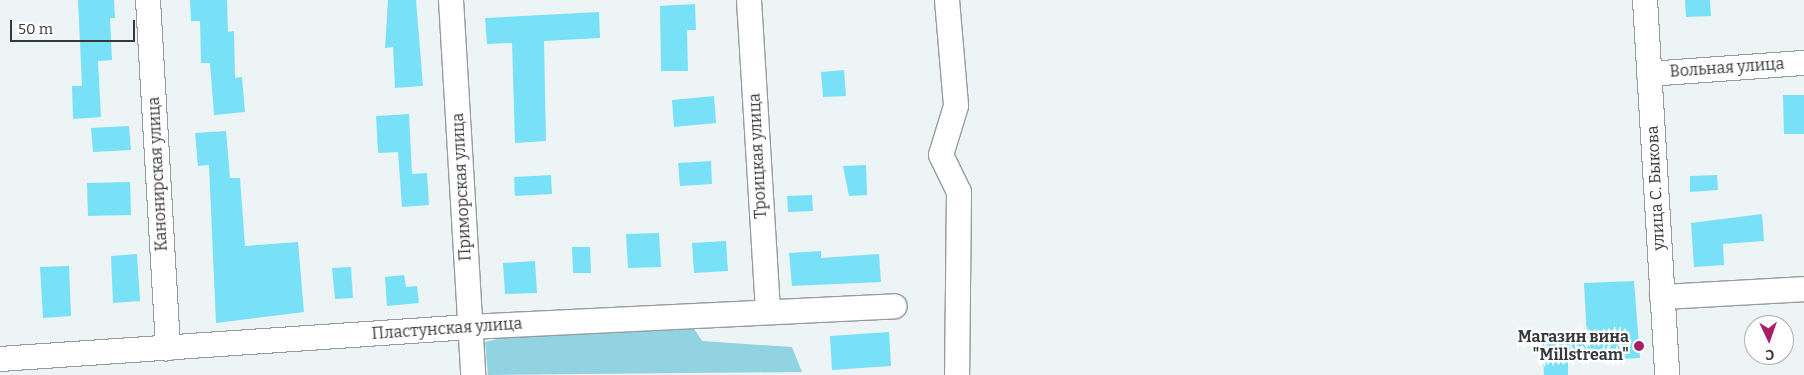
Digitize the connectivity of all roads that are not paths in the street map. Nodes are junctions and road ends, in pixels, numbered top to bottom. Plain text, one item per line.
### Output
1 (148, 0) edge
2 (451, 0) edge
3 (749, 0) edge
4 (947, 0) edge
5 (1645, 0) edge
6 (1804, 63) edge
7 (1649, 74) junction
8 (1804, 288) edge
9 (1662, 297) junction
10 (894, 306) dead end
11 (768, 312) junction
12 (470, 327) junction
13 (168, 348) junction
14 (0, 359) edge
15 (473, 375) edge
16 (958, 375) edge
17 (1667, 375) edge

1 - 13 street, Канонирская улица
2 - 12 street, Приморская улица
3 - 11 street, Троицкая улица
4 - 16 street
5 - 7 street, улица С. Быкова
6 - 7 street, Вольная улица
7 - 9 street, улица С. Быкова
8 - 9 street
9 - 17 street, улица С. Быкова
10 - 11 street, Пластунская улица
11 - 12 street, Пластунская улица
12 - 13 street, Пластунская улица
12 - 15 street, Приморская улица
13 - 14 street, Пластунская улица

